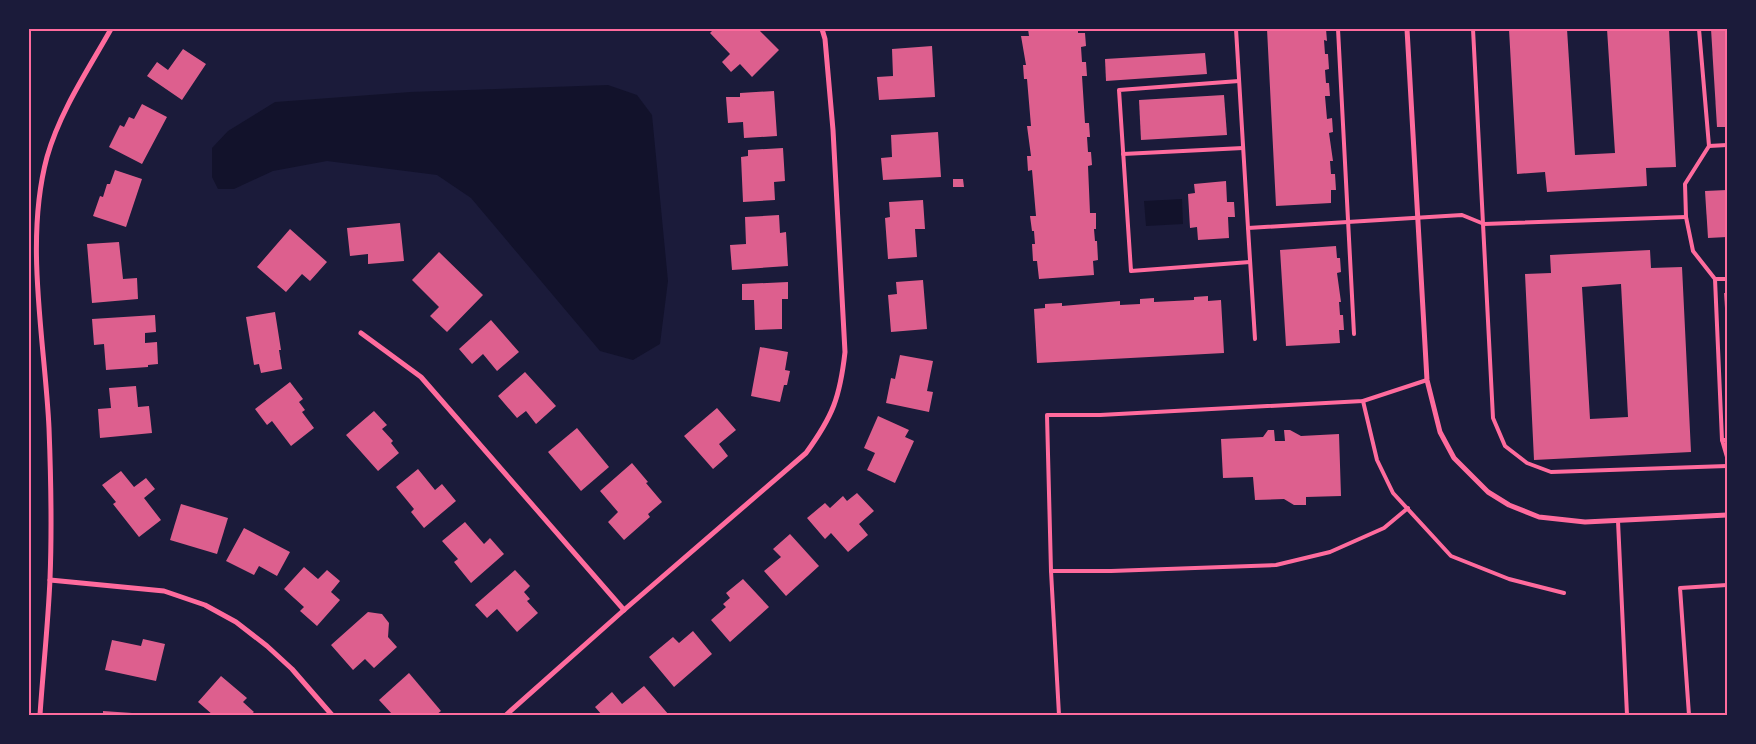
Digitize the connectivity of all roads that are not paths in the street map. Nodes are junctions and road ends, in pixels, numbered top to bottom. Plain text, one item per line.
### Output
1 (111, 29) edge
2 (822, 29) edge
3 (1236, 29) edge
4 (1338, 29) edge
5 (1407, 29) edge
6 (1473, 29) edge
7 (1699, 29) edge
8 (1239, 81) junction
9 (1727, 145) edge
10 (1709, 146) junction
11 (1243, 148) junction
12 (1124, 154) junction
13 (1686, 217) junction
14 (1418, 218) junction
15 (1349, 222) junction
16 (1484, 224) junction
17 (1248, 228) junction
18 (1250, 262) junction
19 (1714, 279) junction
20 (1727, 279) edge
21 (361, 333) dead end
22 (1354, 334) dead end
23 (1255, 339) dead end
24 (1427, 380) junction
25 (1363, 401) junction
26 (1725, 440) edge
27 (1727, 457) edge
28 (1727, 466) edge
29 (1408, 508) junction
30 (1727, 514) edge
31 (1618, 521) junction
32 (1051, 571) junction
33 (50, 580) junction
34 (1727, 585) edge
35 (1564, 593) dead end
36 (624, 610) junction
37 (40, 715) edge
38 (332, 715) edge
39 (506, 715) edge
40 (1059, 715) edge
41 (1627, 715) edge
42 (1689, 715) edge

1 - 33 street
2 - 36 street
3 - 8 lane
4 - 15 lane
5 - 14 street
6 - 16 lane
7 - 10 lane
8 - 11 lane
8 - 12 lane
9 - 10 lane
10 - 13 lane
11 - 12 lane
11 - 17 lane
12 - 18 lane
13 - 16 lane
13 - 19 lane
14 - 15 lane
14 - 16 lane
14 - 24 street
15 - 17 lane
15 - 22 lane
16 - 28 lane
17 - 18 lane
18 - 23 lane
19 - 20 lane
19 - 26 lane
21 - 36 street
24 - 25 lane
24 - 31 street
25 - 29 lane
25 - 32 lane
26 - 27 lane
29 - 32 lane
29 - 35 lane
30 - 31 street
31 - 41 lane
32 - 40 lane
33 - 37 street
33 - 38 street
34 - 42 lane
36 - 39 street

